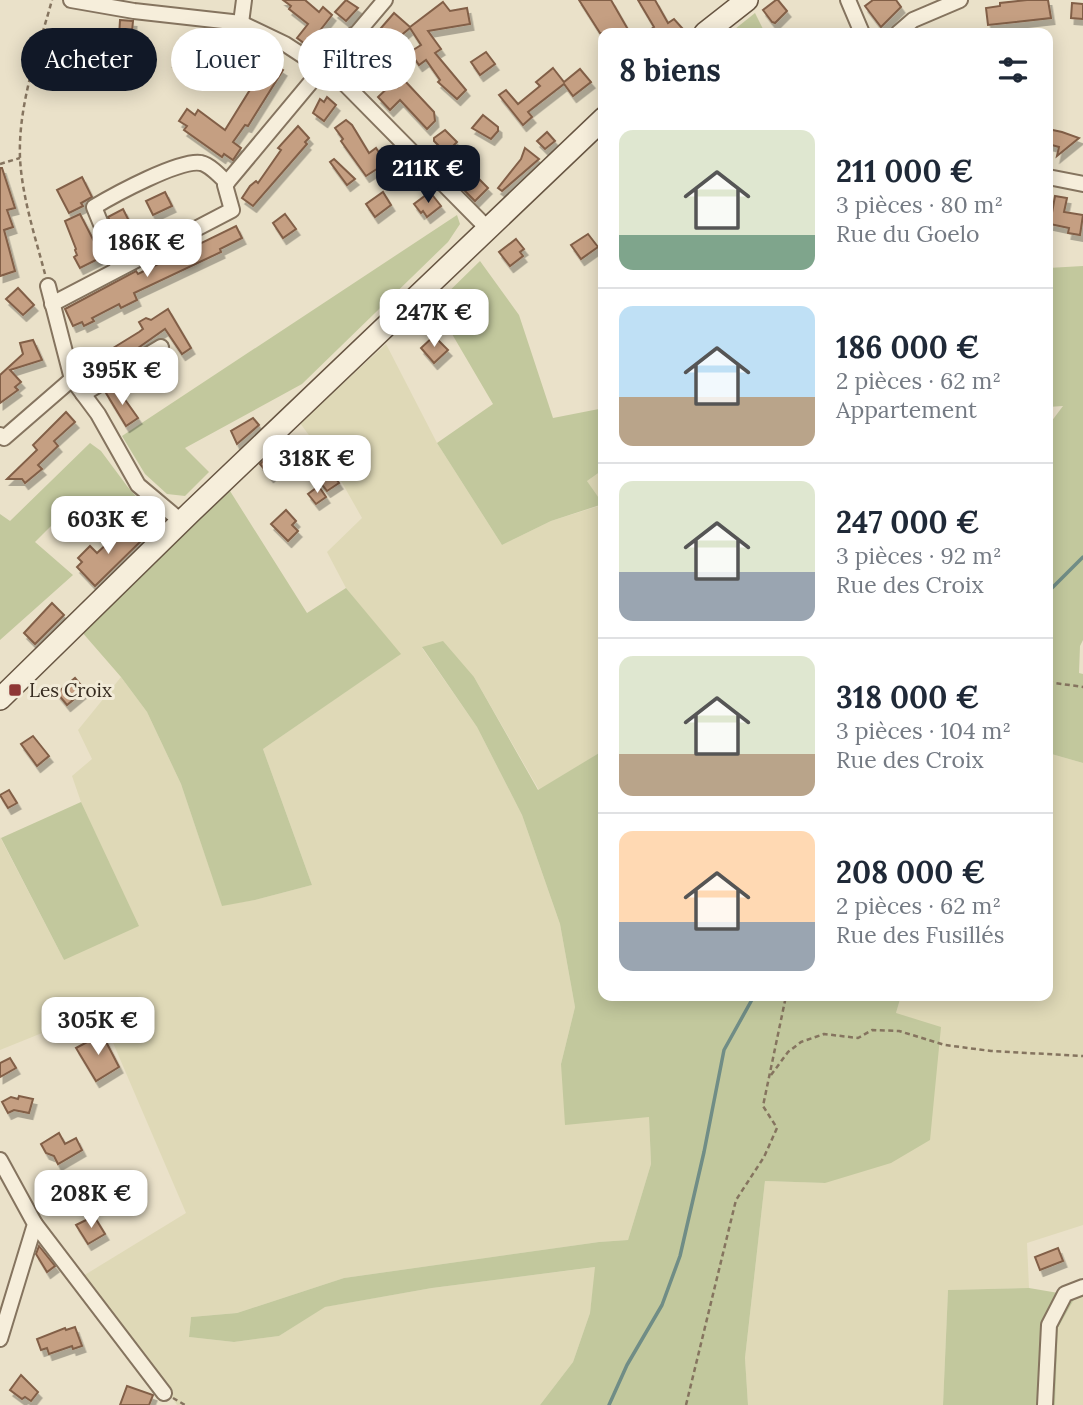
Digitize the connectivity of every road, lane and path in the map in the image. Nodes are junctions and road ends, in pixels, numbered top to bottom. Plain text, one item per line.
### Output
1 (52, 0) edge
2 (71, 0) edge
3 (244, 0) edge
4 (385, 0) edge
5 (747, 0) edge
6 (848, 0) edge
7 (960, 0) edge
8 (134, 5) edge
9 (241, 23) junction
10 (361, 28) edge
11 (711, 28) edge
12 (860, 28) edge
13 (904, 28) edge
14 (298, 53) edge
15 (298, 91) edge
16 (352, 91) edge
17 (598, 124) edge
18 (20, 158) junction
19 (0, 164) edge
20 (1053, 178) edge
21 (227, 183) junction
22 (1083, 184) edge
23 (488, 229) junction
24 (119, 268) junction
25 (48, 286) joint
26 (52, 304) junction
27 (161, 346) dead end
28 (72, 379) junction
29 (83, 394) junction
30 (4, 432) edge
31 (182, 522) junction
32 (1053, 683) edge
33 (1083, 687) edge
34 (0, 699) edge
35 (785, 1001) edge
36 (1083, 1056) edge
37 (770, 1077) junction
38 (0, 1160) edge
39 (35, 1224) junction
40 (1083, 1287) edge
41 (0, 1339) edge
42 (164, 1393) dead end
43 (686, 1405) edge
44 (1045, 1405) edge

1 - 18 path
2 - 8 street
3 - 9 street
4 - 10 street
5 - 11 main road
6 - 12 street
7 - 13 street
8 - 9 street
9 - 14 street
15 - 21 street
16 - 23 street
17 - 23 main road
18 - 19 path
18 - 25 path
20 - 22 street
21 - 24 street
21 - 24 street
23 - 31 main road
24 - 26 street
25 - 26 street
26 - 28 street
27 - 29 street
28 - 29 street
28 - 30 street
29 - 31 street
31 - 34 main road
32 - 33 path
35 - 37 path
36 - 37 path
37 - 43 path
38 - 39 street
39 - 41 street
39 - 42 street
40 - 44 street

